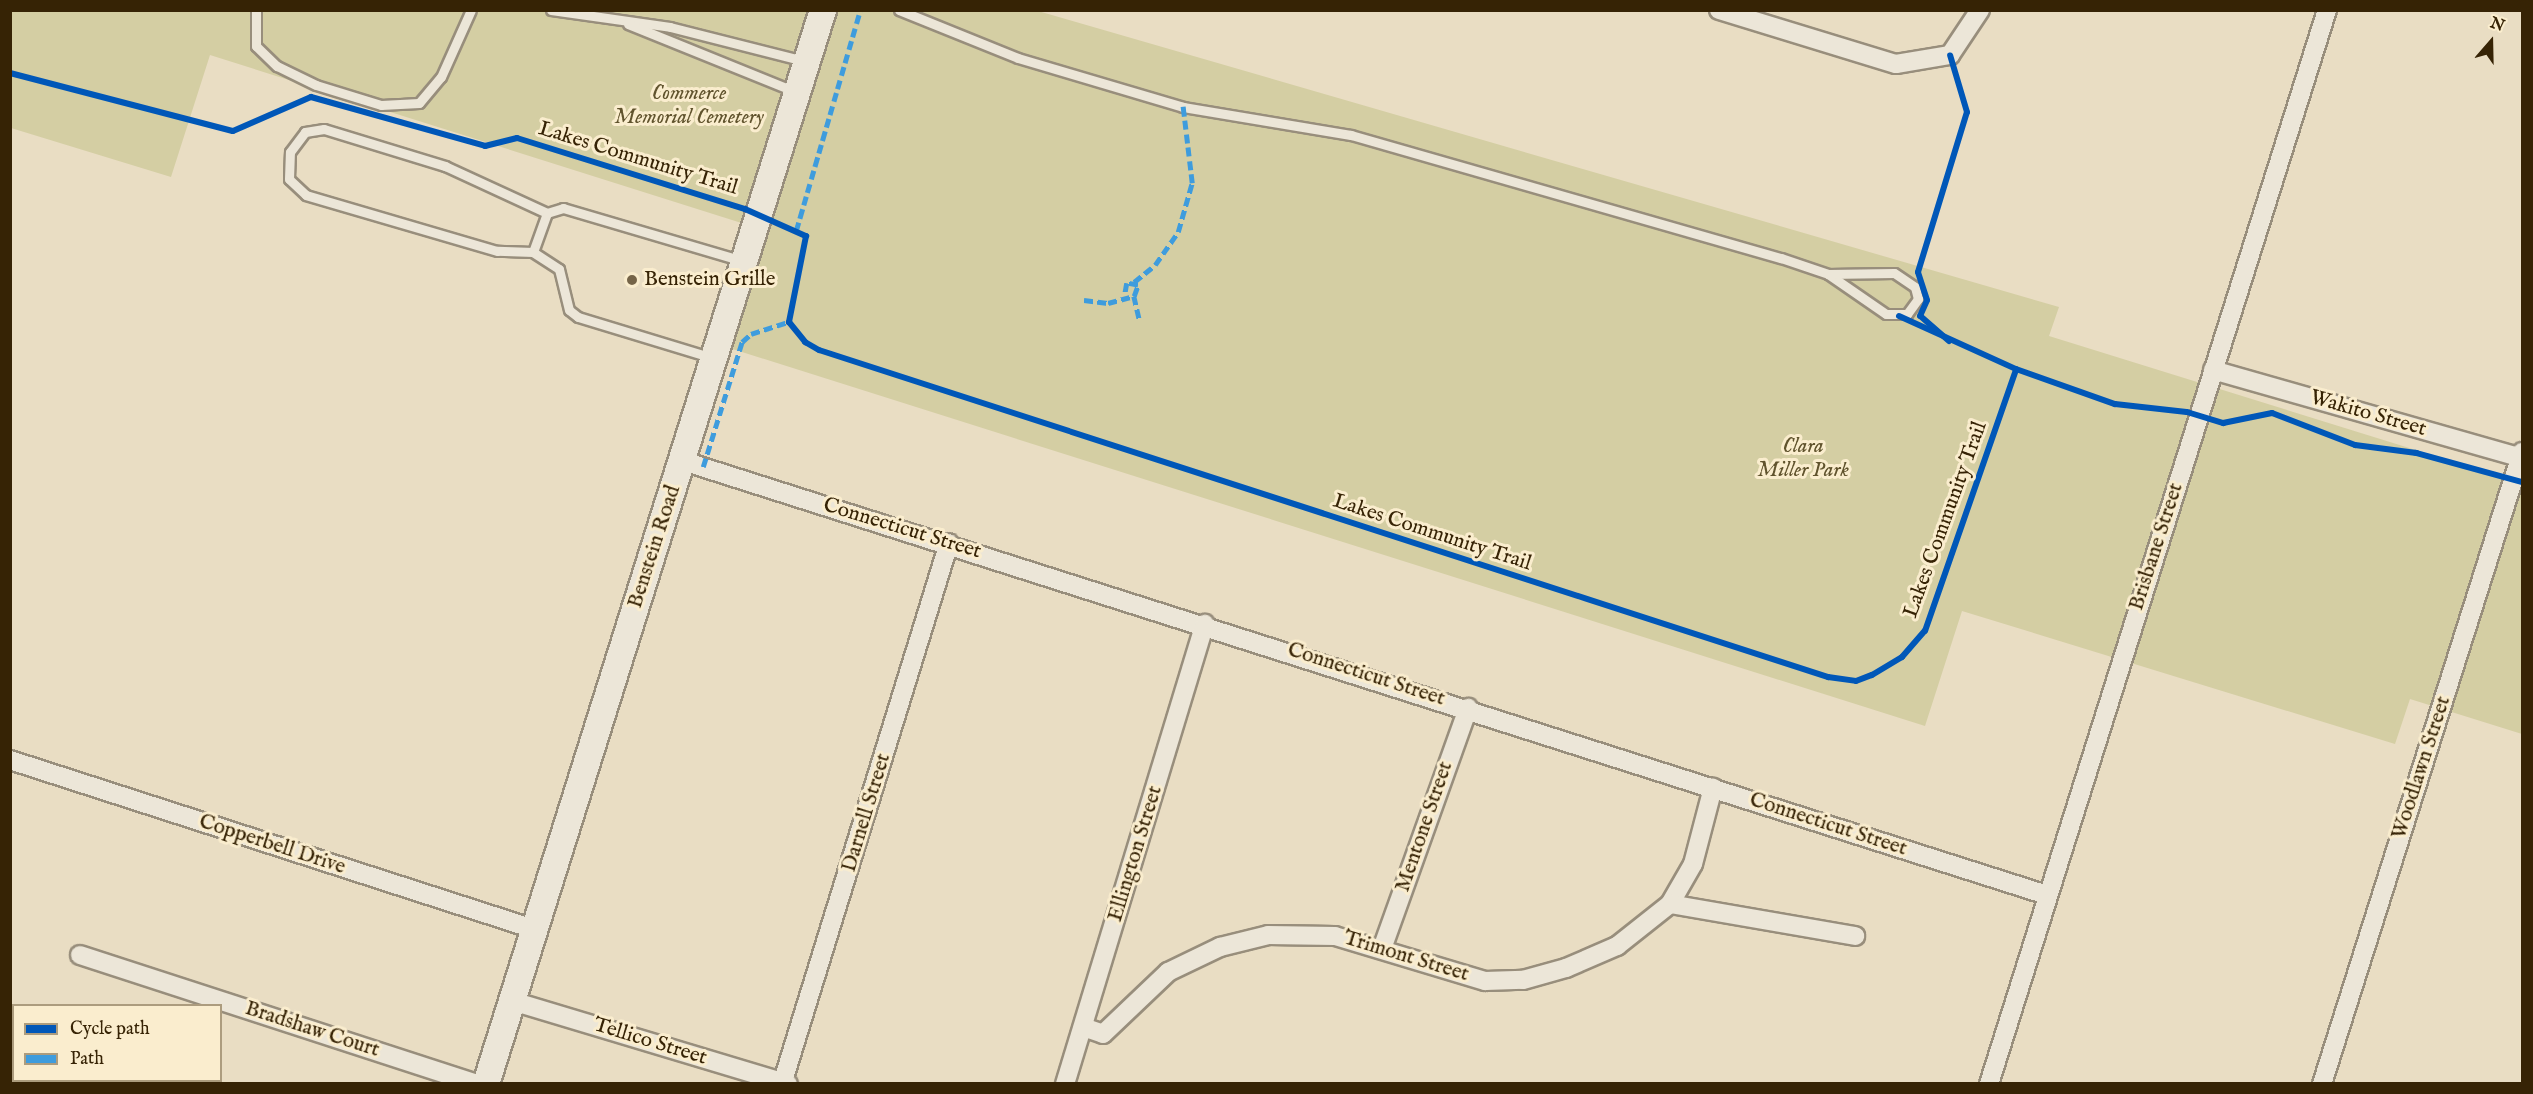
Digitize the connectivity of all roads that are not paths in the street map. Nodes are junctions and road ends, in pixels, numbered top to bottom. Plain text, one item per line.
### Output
1 (256, 10) edge
2 (471, 10) edge
3 (551, 10) edge
4 (823, 10) edge
5 (899, 10) edge
6 (1719, 10) edge
7 (1980, 10) edge
8 (2327, 10) edge
9 (623, 22) junction
10 (807, 62) junction
11 (797, 93) junction
12 (547, 213) junction
13 (533, 252) junction
14 (745, 261) junction
15 (1828, 274) junction
16 (714, 358) junction
17 (2213, 370) junction
18 (2522, 456) edge
19 (683, 461) junction
20 (949, 543) junction
21 (1205, 624) junction
22 (1468, 708) junction
23 (10, 760) edge
24 (1713, 789) junction
25 (2047, 895) junction
26 (1670, 904) junction
27 (534, 929) junction
28 (1856, 936) dead end
29 (1383, 946) junction
30 (80, 955) dead end
31 (512, 1001) junction
32 (1083, 1027) junction
33 (476, 1083) edge
34 (486, 1083) edge
35 (784, 1083) edge
36 (1065, 1083) edge
37 (1989, 1083) edge
38 (2322, 1083) edge

1 - 2 lane
3 - 9 lane
4 - 10 street, Benstein Road
5 - 15 lane
6 - 7 street
8 - 17 street, Brisbane Street
9 - 10 lane
9 - 11 lane
10 - 11 street, Benstein Road
11 - 14 street, Benstein Road
12 - 13 lane
12 - 13 lane
12 - 14 lane
13 - 16 lane
14 - 16 street, Benstein Road
15 - 15 lane
16 - 19 street, Benstein Road
17 - 18 street, Wakito Street
17 - 25 street, Brisbane Street
18 - 38 street, Woodlawn Street
19 - 20 street, Connecticut Street
19 - 27 street, Benstein Road
20 - 21 street, Connecticut Street
20 - 35 street, Darnell Street
21 - 22 street, Connecticut Street
21 - 32 street, Ellington Street
22 - 24 street, Connecticut Street
22 - 29 street, Mentone Street
23 - 27 street, Copperbell Drive
24 - 25 street, Connecticut Street
24 - 26 street, Trimont Street
25 - 37 street, Brisbane Street
26 - 28 street
26 - 29 street, Trimont Street
27 - 31 street, Benstein Road
29 - 32 street, Trimont Street
30 - 33 street, Bradshaw Court
31 - 34 street, Benstein Road
31 - 35 street, Tellico Street
32 - 36 street, Ellington Street

